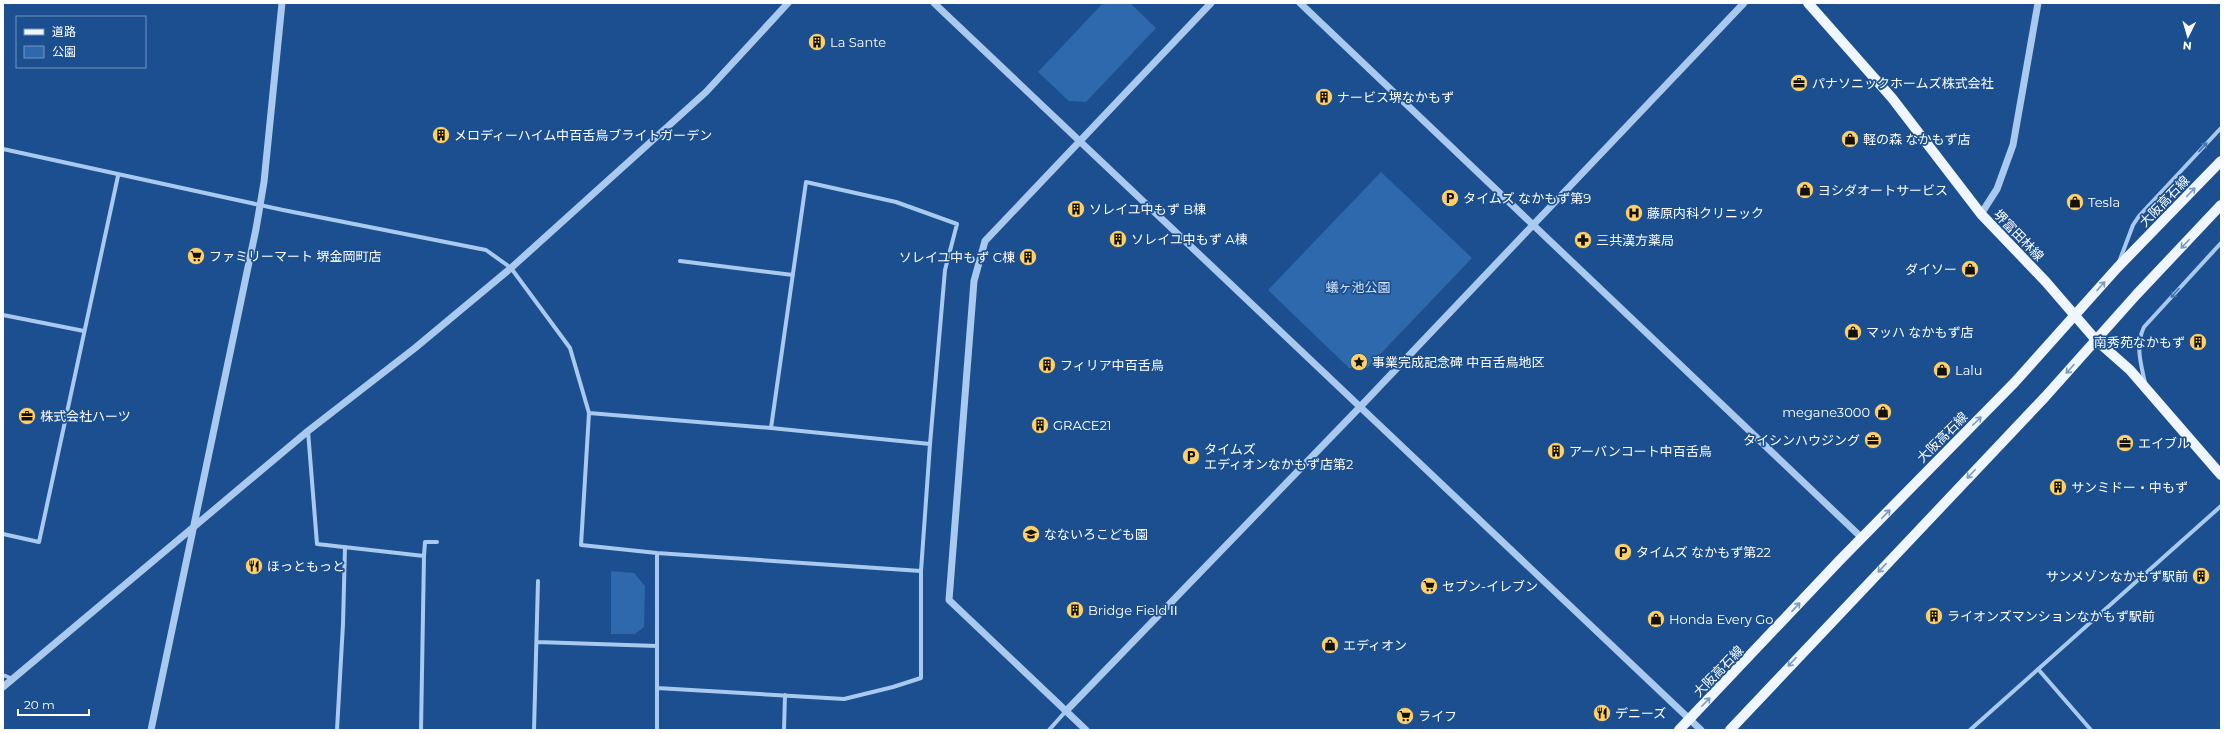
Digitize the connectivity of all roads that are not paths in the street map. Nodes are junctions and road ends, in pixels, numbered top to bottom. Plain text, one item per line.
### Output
1 (282, 3) edge
2 (788, 3) edge
3 (934, 3) edge
4 (1211, 3) edge
5 (1300, 3) edge
6 (1744, 3) edge
7 (1808, 3) edge
8 (2038, 3) edge
9 (2221, 128) edge
10 (1079, 140) junction
11 (3, 149) edge
12 (2221, 161) edge
13 (118, 176) junction
14 (260, 205) junction
15 (2221, 205) edge
16 (1980, 214) junction
17 (1533, 225) junction
18 (2221, 243) edge
19 (680, 261) dead end
20 (511, 268) junction
21 (2117, 268) junction
22 (792, 275) junction
23 (3, 315) edge
24 (2075, 315) junction
25 (84, 331) junction
26 (2096, 340) junction
27 (2146, 388) junction
28 (1360, 407) junction
29 (589, 413) junction
30 (771, 428) junction
31 (308, 431) junction
32 (930, 444) junction
33 (2221, 475) edge
34 (2221, 506) edge
35 (192, 529) junction
36 (3, 534) edge
37 (1862, 538) junction
38 (436, 542) dead end
39 (345, 548) junction
40 (657, 554) junction
41 (424, 556) junction
42 (921, 571) junction
43 (538, 581) dead end
44 (537, 642) junction
45 (657, 646) junction
46 (2038, 669) junction
47 (3, 675) edge
48 (13, 679) junction
49 (3, 687) edge
50 (657, 688) junction
51 (785, 695) junction
52 (1066, 711) junction
53 (1690, 719) junction
54 (151, 730) edge
55 (337, 730) edge
56 (421, 730) edge
57 (534, 730) edge
58 (657, 730) edge
59 (784, 730) edge
60 (1048, 730) edge
61 (1086, 730) edge
62 (1679, 730) edge
63 (1701, 730) edge
64 (1730, 730) edge
65 (1970, 730) edge
66 (2091, 730) edge

1 - 14 street
2 - 20 street
3 - 10 street
4 - 10 street
5 - 17 street
6 - 17 street
7 - 16 main road, 堺富田林線
8 - 16 street
21 -> 9 street
10 - 28 street
10 - 52 street
11 - 13 street
21 -> 12 main road, 大阪高石線
13 - 14 street
13 - 25 street
14 - 20 street
14 - 35 street
15 -> 26 main road
16 - 24 main road, 堺富田林線
17 - 28 street
17 - 37 street
18 -> 27 street
19 - 22 street
20 - 29 street
20 - 31 street
24 -> 21 main road, 大阪高石線
22 - 30 street
22 - 32 street
23 - 25 street
24 - 26 main road, 堺富田林線
37 -> 24 main road, 大阪高石線
25 - 36 street
26 - 27 main road, 堺富田林線
26 -> 64 main road
27 - 33 main road, 堺富田林線
28 - 52 street
28 - 53 street
29 - 30 street
29 - 40 street
30 - 32 street
31 - 35 street
31 - 39 street
32 - 42 street
34 - 46 street
35 - 48 street
35 - 54 street
53 -> 37 main road, 大阪高石線
38 - 41 street
39 - 41 street
39 - 55 street
40 - 42 street
40 - 45 street
41 - 56 street
42 - 51 street
43 - 44 street
44 - 45 street
44 - 57 street
45 - 50 street
46 - 65 street
46 - 66 street
47 - 48 street
48 - 49 street
50 - 51 street
50 - 58 street
51 - 59 street
52 - 60 street
52 - 61 street
53 - 62 main road, 大阪高石線
53 - 63 street

